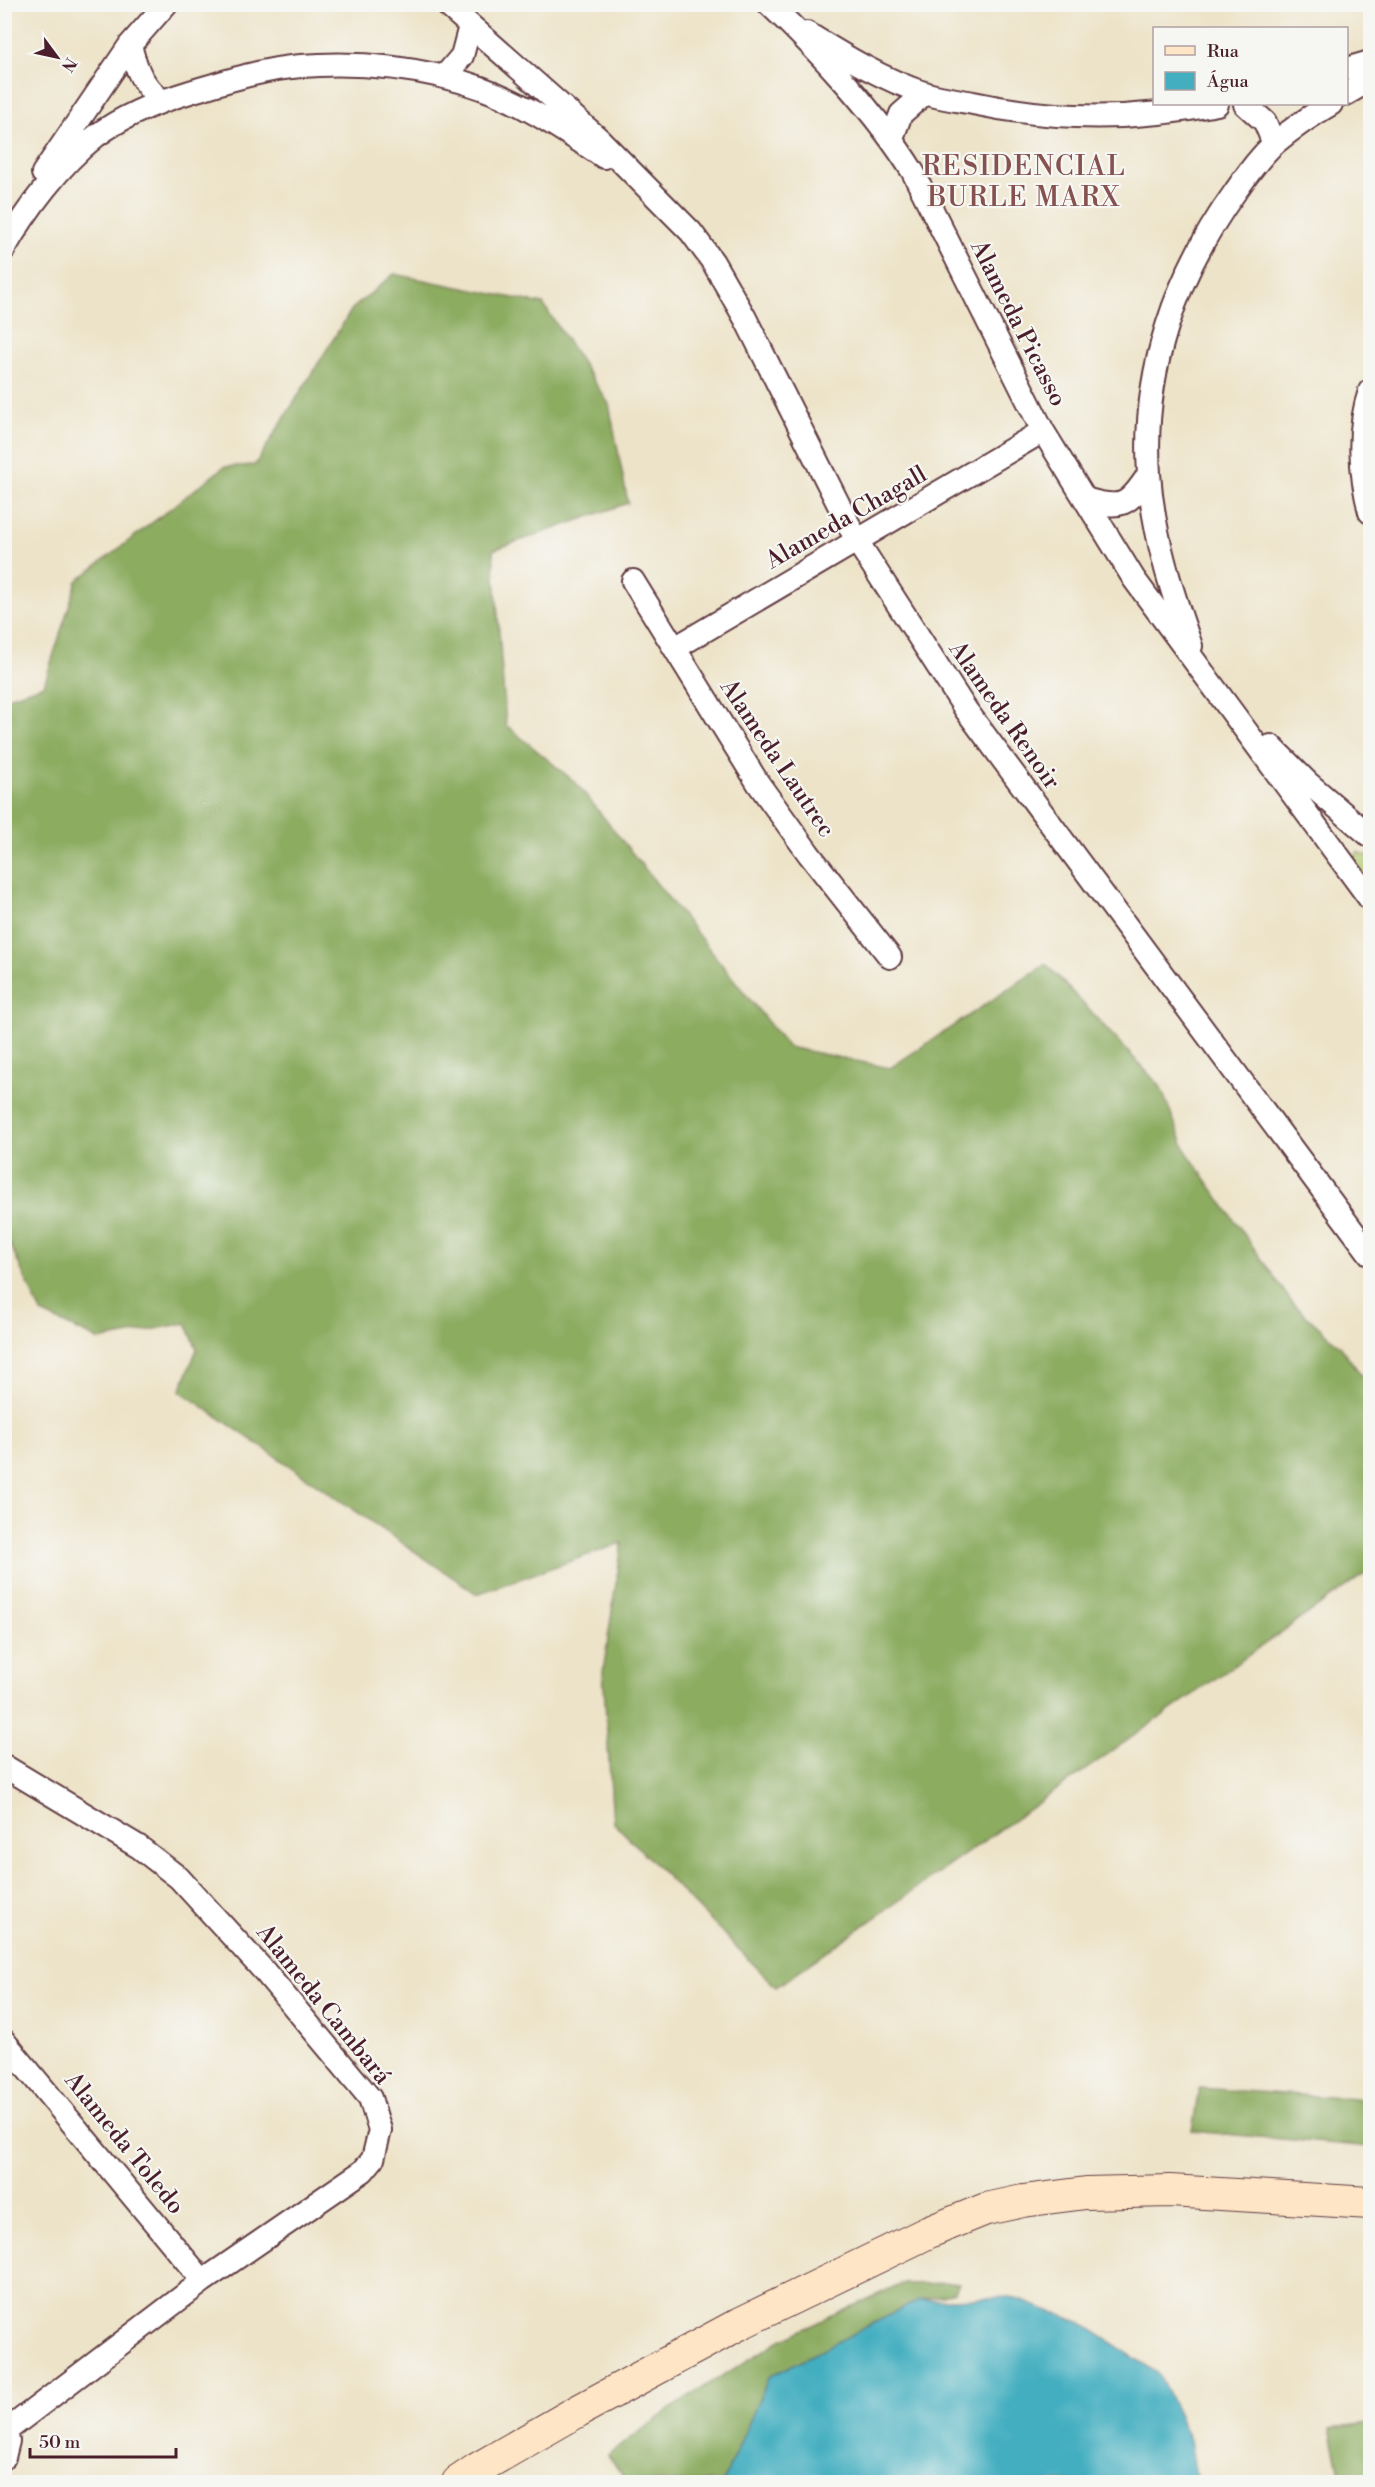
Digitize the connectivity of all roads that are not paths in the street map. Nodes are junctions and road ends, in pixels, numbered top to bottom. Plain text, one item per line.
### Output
1 (166, 4) edge
2 (446, 4) edge
3 (770, 6) edge
4 (470, 26) junction
5 (130, 45) junction
6 (1371, 62) edge
7 (1348, 69) edge
8 (444, 77) junction
9 (1371, 80) edge
10 (925, 93) junction
11 (1348, 93) edge
12 (162, 101) junction
13 (1212, 105) edge
14 (1246, 105) edge
15 (1330, 105) edge
16 (892, 138) junction
17 (1274, 144) junction
18 (640, 181) junction
19 (4, 229) edge
20 (4, 249) edge
21 (1371, 390) edge
22 (1043, 431) junction
23 (1149, 474) junction
24 (1084, 499) junction
25 (1371, 512) edge
26 (857, 541) junction
27 (633, 581) dead end
28 (675, 648) junction
29 (1197, 661) junction
30 (1228, 702) junction
31 (1369, 835) edge
32 (1339, 858) junction
33 (1371, 899) edge
34 (890, 957) dead end
35 (1371, 1254) edge
36 (4, 1766) edge
37 (4, 2041) edge
38 (1371, 2185) edge
39 (1371, 2203) edge
40 (203, 2281) junction
41 (741, 2323) junction
42 (5, 2430) edge
43 (4, 2457) edge
44 (458, 2482) edge

1 - 5 street
2 - 4 street
3 - 10 street, Alameda Picasso
3 - 16 street, Alameda Picasso
4 - 8 street
4 - 18 street
5 - 12 street
5 - 19 street
6 - 7 street
8 - 12 street
8 - 18 street
9 - 11 street
10 - 13 street, Alameda Picasso
10 - 16 street
12 - 20 street
14 - 17 street
15 - 17 street, Alameda Picasso
16 - 22 street, Alameda Picasso
17 - 23 street, Alameda Picasso
18 - 26 street, Alameda Renoir
21 - 25 street
22 - 24 street, Alameda Picasso
22 - 26 street, Alameda Chagall
23 - 24 street
23 - 29 street, Alameda Picasso
24 - 29 street, Alameda Picasso
26 - 28 street, Alameda Chagall
26 - 35 street, Alameda Renoir
27 - 28 street, Alameda Lautrec
28 - 34 street, Alameda Lautrec
29 - 30 street, Alameda Picasso
30 - 31 street, Alameda Picasso
30 - 32 street, Alameda Picasso
31 - 32 street, Alameda Picasso
32 - 33 street, Alameda Picasso
36 - 40 street, Alameda Cambará
37 - 40 street, Alameda Toledo
38 - 41 main road
39 - 41 main road
40 - 42 street, Alameda Cambará
41 - 44 main road
42 - 43 street, Alameda Cambará

